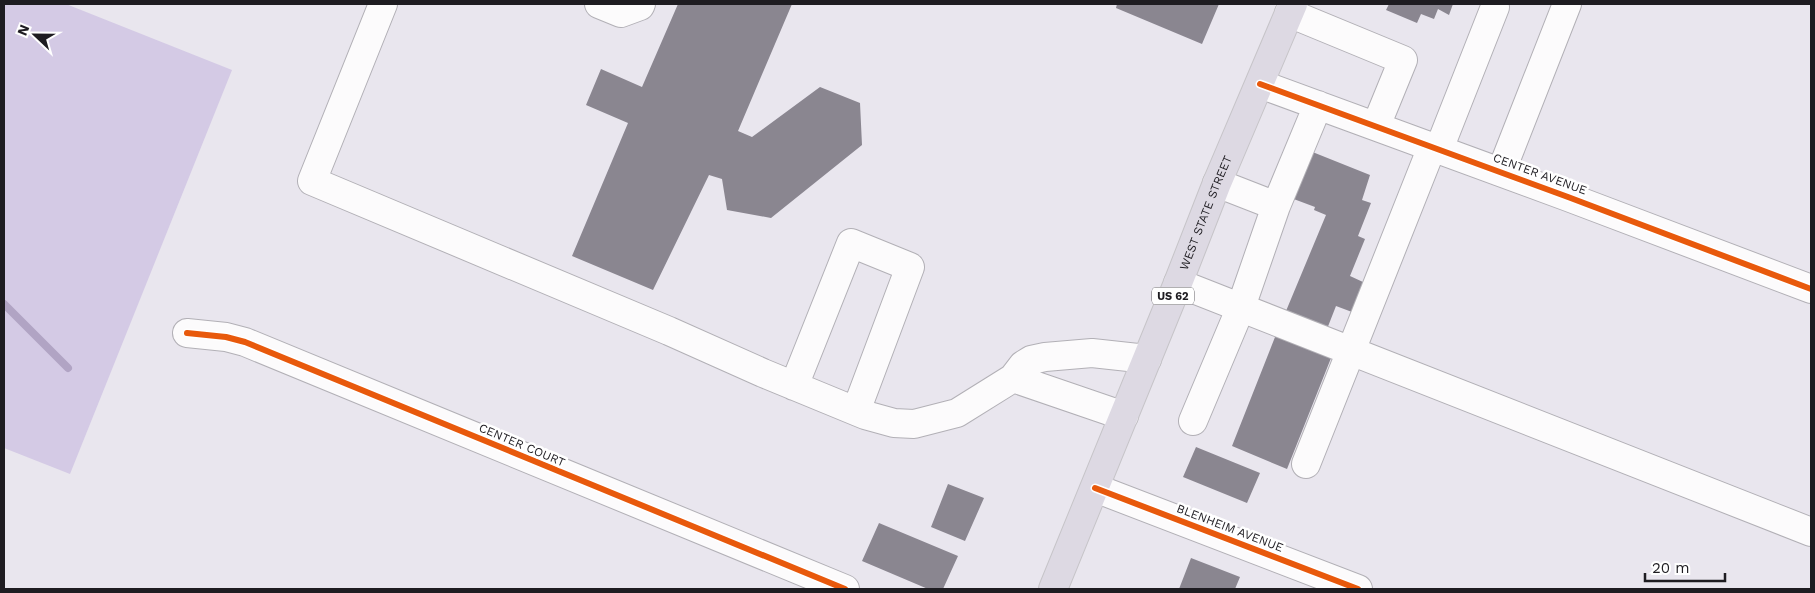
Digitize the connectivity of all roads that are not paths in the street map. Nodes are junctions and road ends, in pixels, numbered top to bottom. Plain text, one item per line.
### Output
1 (383, 4) edge
2 (599, 4) edge
3 (641, 4) edge
4 (1567, 4) edge
5 (1495, 7) dead end
6 (1291, 9) edge
7 (1260, 84) junction
8 (1318, 106) junction
9 (1376, 126) junction
10 (1436, 148) junction
11 (1501, 172) junction
12 (1217, 183) junction
13 (1276, 206) junction
14 (1178, 283) junction
15 (1811, 290) edge
16 (1241, 307) junction
17 (186, 332) dead end
18 (1351, 351) junction
19 (1147, 359) junction
20 (1013, 378) junction
21 (794, 386) junction
22 (856, 411) junction
23 (1124, 416) junction
24 (1194, 421) dead end
25 (1306, 464) dead end
26 (1094, 488) junction
27 (1811, 532) edge
28 (801, 581) edge
29 (845, 589) edge
30 (1053, 589) edge
31 (1358, 589) edge

1 - 21 street
2 - 3 street
4 - 11 street
5 - 10 street
6 - 7 highway, WEST STATE STREET / US 62
6 - 9 street
7 - 8 street, CENTER AVENUE
7 - 12 highway, WEST STATE STREET / US 62
8 - 9 street, CENTER AVENUE
8 - 13 street
9 - 10 street, CENTER AVENUE
10 - 11 street, CENTER AVENUE
10 - 18 street
11 - 15 street, CENTER AVENUE
12 - 13 street
12 - 14 highway, WEST STATE STREET / US 62
13 - 16 street
14 - 16 street
14 - 19 highway, WEST STATE STREET / US 62
16 - 18 street
16 - 24 street
17 - 28 street, CENTER COURT
18 - 25 street
18 - 27 street
19 - 20 street
19 - 23 highway, WEST STATE STREET / US 62
20 - 22 street
20 - 23 street
21 - 22 street
21 - 22 street
23 - 26 highway, WEST STATE STREET / US 62
26 - 30 highway, WEST STATE STREET / US 62
26 - 31 street, BLENHEIM AVENUE
28 - 29 street, CENTER COURT

